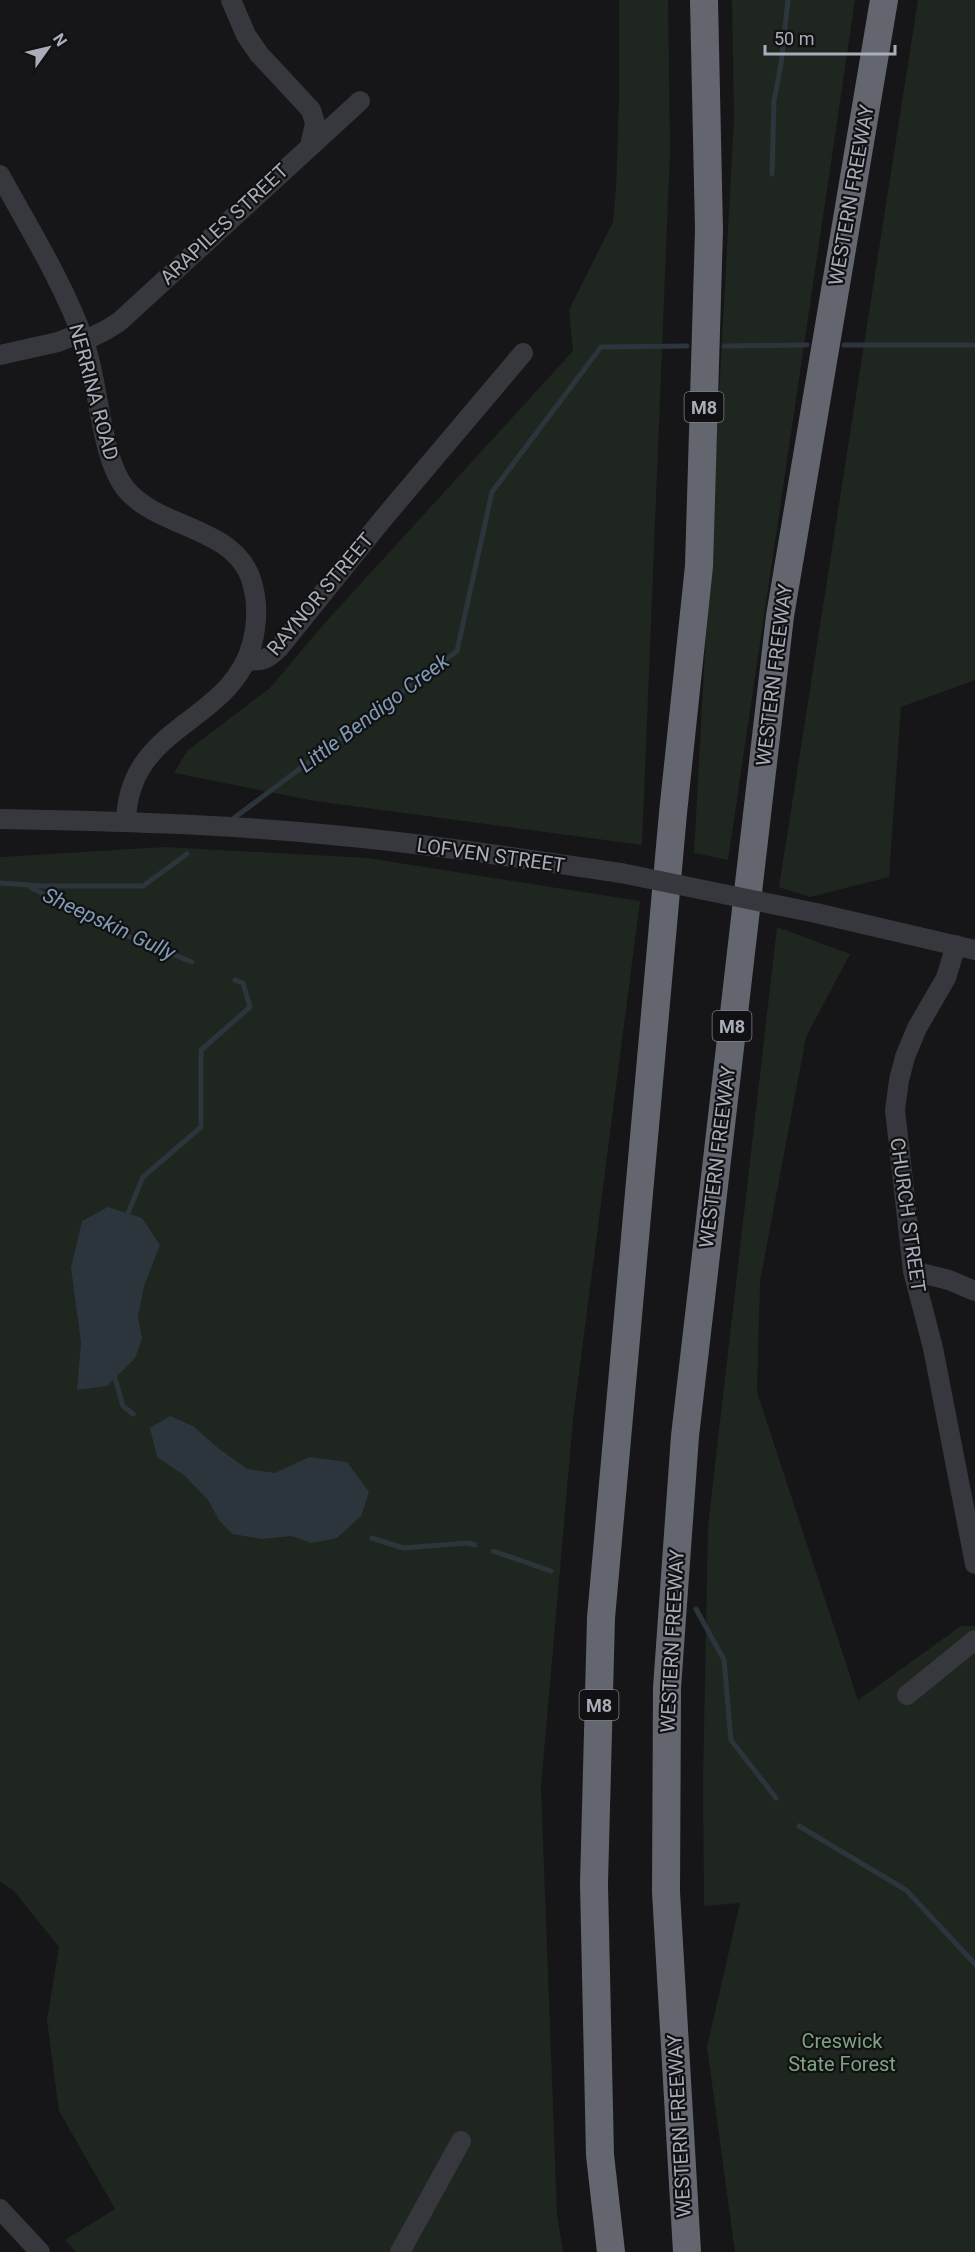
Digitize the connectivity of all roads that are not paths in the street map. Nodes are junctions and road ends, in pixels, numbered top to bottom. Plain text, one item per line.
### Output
1 (231, 0) edge
2 (704, 0) edge
3 (884, 0) edge
4 (360, 101) dead end
5 (310, 146) junction
6 (0, 175) edge
7 (83, 337) junction
8 (523, 353) dead end
9 (0, 355) edge
10 (246, 660) junction
11 (0, 819) edge
12 (126, 822) junction
13 (956, 945) junction
14 (975, 950) edge
15 (913, 1271) junction
16 (975, 1291) edge
17 (975, 1564) edge
18 (975, 1640) edge
19 (907, 1695) dead end
20 (460, 2141) dead end
21 (0, 2209) edge
22 (40, 2252) edge
23 (400, 2252) edge
24 (611, 2252) edge
25 (687, 2252) edge

1 - 5 street
2 - 24 highway, M8
3 - 25 highway, WESTERN FREEWAY / M8
4 - 5 street, ARAPILES STREET
5 - 7 street, ARAPILES STREET
6 - 7 street, NERRINA ROAD
7 - 9 street, ARAPILES STREET
7 - 10 street, NERRINA ROAD
8 - 10 street, RAYNOR STREET
10 - 12 street, RAYNOR STREET
11 - 12 street, LOFVEN STREET
12 - 13 street, LOFVEN STREET, bridge
13 - 14 street, LOFVEN STREET
13 - 15 street, CHURCH STREET
15 - 16 street
15 - 17 street, CHURCH STREET
18 - 19 street
20 - 23 street
21 - 22 street

